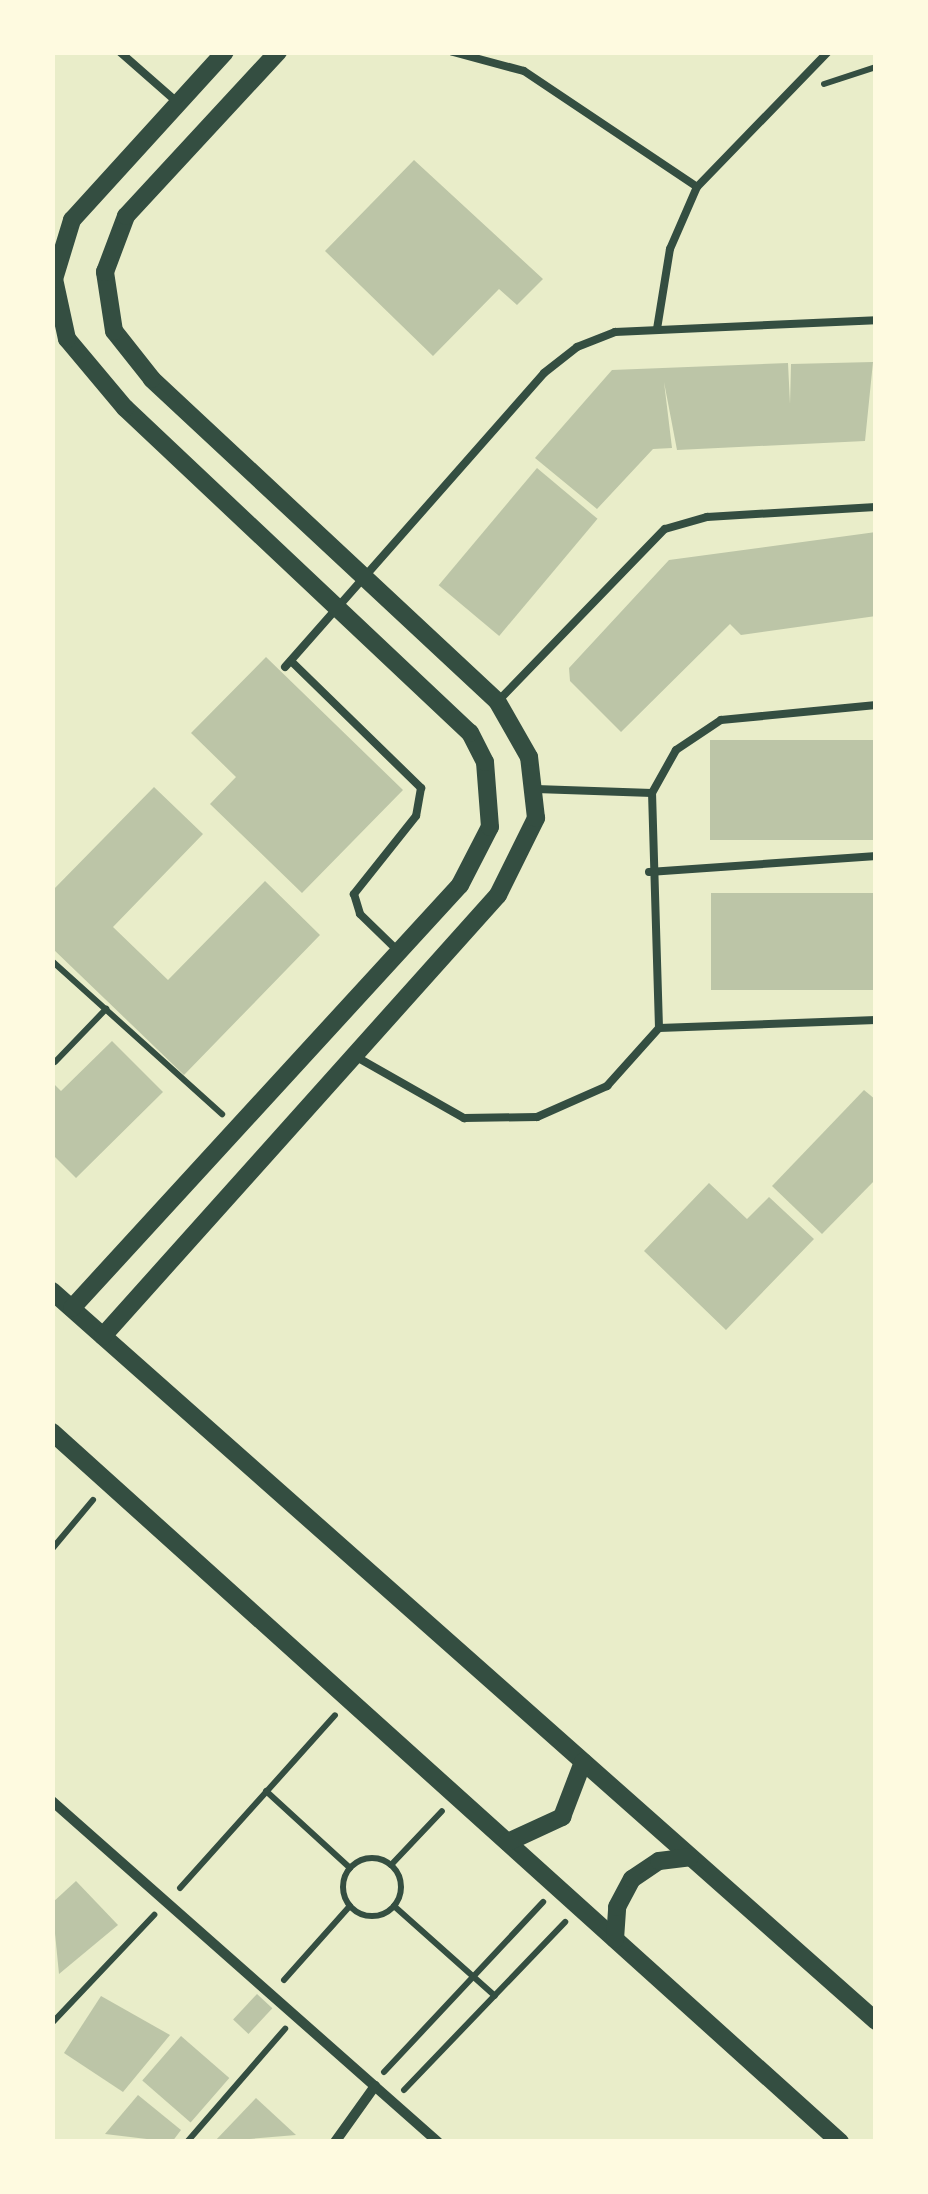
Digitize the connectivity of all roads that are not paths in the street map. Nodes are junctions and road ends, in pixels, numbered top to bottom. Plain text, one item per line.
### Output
1 (120, 52) edge
2 (225, 52) edge
3 (278, 52) edge
4 (453, 52) edge
5 (828, 52) edge
6 (178, 103) junction
7 (697, 188) junction
8 (56, 252) edge
9 (876, 320) edge
10 (657, 329) junction
11 (876, 508) edge
12 (365, 576) junction
13 (340, 605) junction
14 (498, 701) junction
15 (876, 705) edge
16 (536, 789) junction
17 (652, 793) junction
18 (876, 856) edge
19 (649, 872) junction
20 (398, 952) junction
21 (876, 1020) edge
22 (659, 1028) junction
23 (353, 1055) junction
24 (52, 1291) edge
25 (72, 1308) junction
26 (102, 1336) junction
27 (52, 1432) edge
28 (583, 1762) junction
29 (52, 1801) edge
30 (508, 1842) junction
31 (690, 1857) junction
32 (615, 1938) junction
33 (876, 2021) edge
34 (373, 2085) junction
35 (336, 2142) edge
36 (438, 2142) edge
37 (840, 2142) edge

1 - 6 lane
2 - 6 street
3 - 12 street
4 - 7 lane
5 - 7 lane
6 - 8 street
7 - 10 lane
8 - 13 street
9 - 10 lane
10 - 12 lane
11 - 14 lane
12 - 13 lane
12 - 14 street
13 - 20 street
13 - 20 lane
14 - 16 street
15 - 17 lane
16 - 17 lane
16 - 23 street
17 - 19 lane
18 - 19 lane
19 - 22 lane
20 - 25 street
21 - 22 lane
22 - 23 lane
23 - 26 street
24 - 25 street
25 - 26 street
26 - 28 street
27 - 30 street
28 - 30 street
28 - 31 street
29 - 34 street
30 - 32 street
31 - 32 street
31 - 33 street
32 - 37 street
34 - 35 street
34 - 36 street

